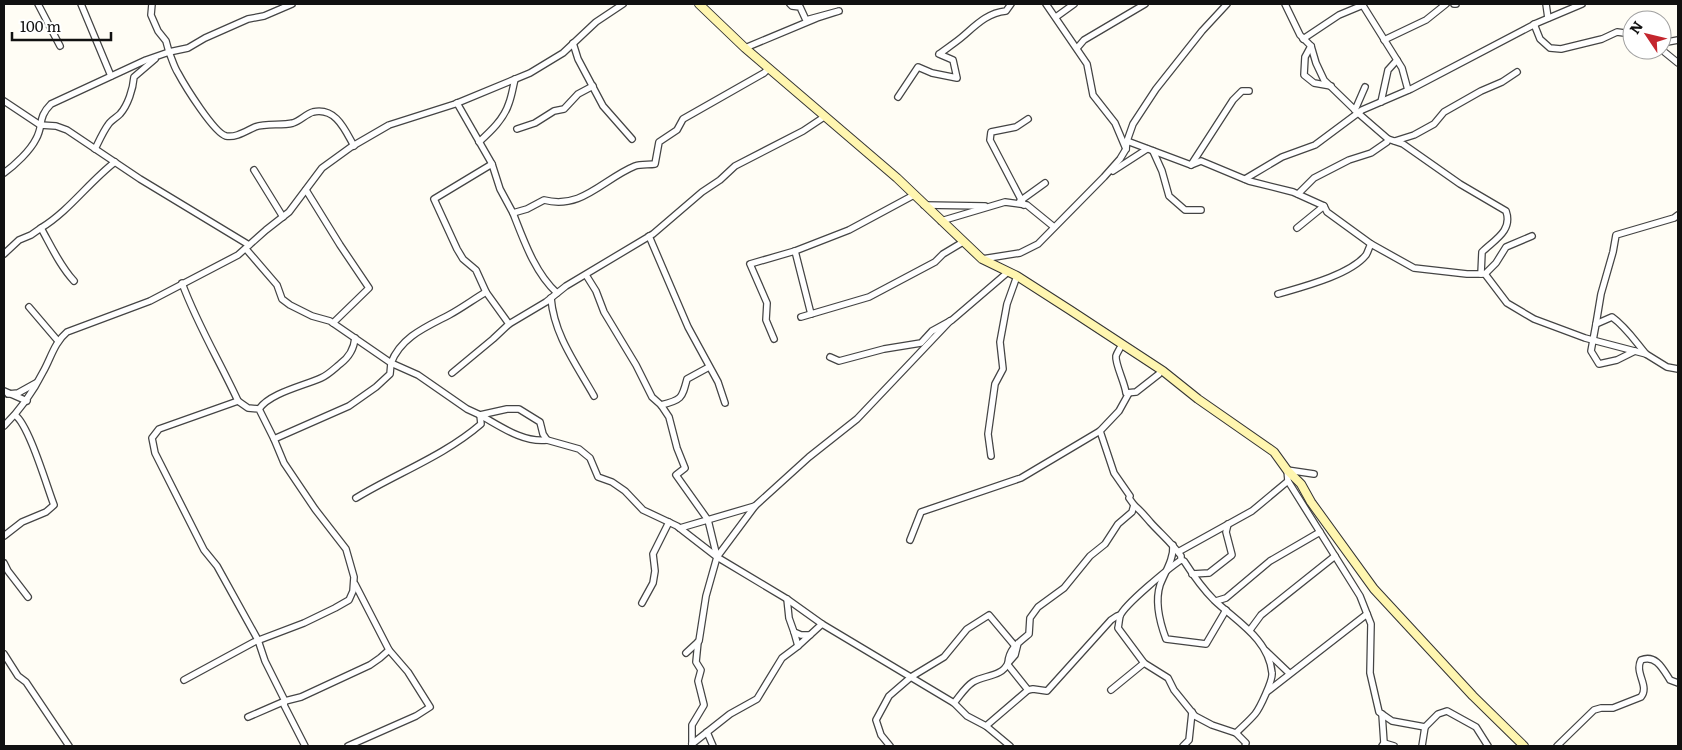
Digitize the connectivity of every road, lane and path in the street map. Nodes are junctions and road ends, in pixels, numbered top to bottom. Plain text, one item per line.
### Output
1 (38, 4) edge
2 (81, 4) edge
3 (152, 4) edge
4 (292, 4) edge
5 (623, 4) edge
6 (699, 4) edge
7 (790, 4) edge
8 (1011, 4) edge
9 (1046, 4) edge
10 (1074, 4) edge
11 (1145, 4) edge
12 (1285, 4) edge
13 (1446, 4) edge
14 (1546, 4) edge
15 (1563, 4) edge
16 (1582, 4) edge
17 (1223, 5) edge
18 (1363, 5) edge
19 (1561, 13) junction
20 (1056, 17) junction
21 (1548, 18) junction
22 (1534, 24) junction
23 (1622, 33) edge
24 (1303, 39) junction
25 (1384, 40) junction
26 (573, 43) junction
27 (60, 46) dead end
28 (1310, 46) junction
29 (1078, 47) junction
30 (745, 48) junction
31 (169, 52) junction
32 (159, 56) junction
33 (1397, 60) junction
34 (769, 68) junction
35 (1517, 72) dead end
36 (112, 76) junction
37 (515, 79) junction
38 (592, 86) junction
39 (1330, 86) junction
40 (1365, 87) dead end
41 (1408, 90) junction
42 (1250, 91) dead end
43 (898, 97) dead end
44 (4, 102) edge
45 (1381, 102) junction
46 (456, 103) junction
47 (1356, 112) junction
48 (824, 117) junction
49 (1028, 119) dead end
50 (40, 125) junction
51 (517, 130) dead end
52 (1388, 138) junction
53 (632, 139) dead end
54 (1127, 141) junction
55 (1395, 141) junction
56 (479, 142) junction
57 (354, 146) junction
58 (95, 149) junction
59 (1126, 149) junction
60 (1150, 150) junction
61 (115, 162) junction
62 (492, 164) junction
63 (1192, 166) junction
64 (254, 170) dead end
65 (4, 173) edge
66 (1107, 175) junction
67 (1245, 180) junction
68 (1045, 183) dead end
69 (306, 190) junction
70 (1298, 194) junction
71 (914, 195) junction
72 (1021, 203) junction
73 (924, 205) junction
74 (990, 206) junction
75 (1324, 206) junction
76 (1201, 210) dead end
77 (513, 213) junction
78 (1678, 215) edge
79 (283, 217) junction
80 (942, 221) junction
81 (1054, 227) junction
82 (41, 228) junction
83 (1297, 228) dead end
84 (649, 236) junction
85 (1532, 236) dead end
86 (963, 242) junction
87 (1370, 244) junction
88 (247, 247) junction
89 (795, 251) junction
90 (4, 254) edge
91 (982, 258) junction
92 (1008, 272) junction
93 (1483, 274) junction
94 (586, 275) junction
95 (1017, 276) junction
96 (74, 281) dead end
97 (182, 283) junction
98 (486, 292) junction
99 (557, 293) junction
100 (1278, 294) dead end
101 (551, 298) junction
102 (29, 307) dead end
103 (811, 314) junction
104 (801, 317) dead end
105 (950, 321) junction
106 (333, 323) junction
107 (509, 324) junction
108 (1596, 324) junction
109 (355, 338) junction
110 (774, 339) dead end
111 (58, 341) junction
112 (1594, 341) junction
113 (1120, 348) dead end
114 (1635, 351) junction
115 (1646, 354) junction
116 (830, 358) dead end
117 (391, 363) junction
118 (708, 367) junction
119 (1678, 369) edge
120 (452, 373) dead end
121 (1159, 374) dead end
122 (36, 383) junction
123 (6, 392) edge
124 (1129, 393) junction
125 (594, 396) dead end
126 (26, 401) junction
127 (238, 401) junction
128 (725, 403) dead end
129 (660, 405) junction
130 (259, 409) junction
131 (15, 415) junction
132 (480, 415) junction
133 (4, 426) edge
134 (1100, 431) junction
135 (274, 439) junction
136 (547, 440) junction
137 (991, 456) dead end
138 (1287, 470) junction
139 (1314, 474) dead end
140 (1288, 481) junction
141 (356, 498) dead end
142 (1134, 505) junction
143 (755, 506) junction
144 (708, 520) junction
145 (669, 522) junction
146 (1228, 524) junction
147 (680, 528) junction
148 (1320, 532) junction
149 (4, 536) edge
150 (910, 540) dead end
151 (1174, 545) junction
152 (1178, 552) junction
153 (1335, 556) junction
154 (717, 557) junction
155 (1181, 560) junction
156 (4, 563) edge
157 (1167, 570) junction
158 (1192, 574) junction
159 (354, 580) junction
160 (28, 597) dead end
161 (787, 599) junction
162 (1216, 601) junction
163 (642, 603) dead end
164 (1226, 610) junction
165 (1367, 614) junction
166 (1120, 615) junction
167 (822, 624) junction
168 (1250, 630) junction
169 (794, 632) junction
170 (810, 635) junction
171 (258, 640) junction
172 (698, 642) junction
173 (1017, 644) junction
174 (798, 646) junction
175 (389, 650) junction
176 (1265, 650) junction
177 (686, 653) dead end
178 (4, 654) edge
179 (1144, 662) junction
180 (1008, 664) junction
181 (1289, 673) junction
182 (910, 677) junction
183 (184, 680) dead end
184 (1678, 683) edge
185 (1028, 690) junction
186 (1111, 690) dead end
187 (1266, 692) junction
188 (285, 701) junction
189 (954, 703) junction
190 (1192, 712) junction
191 (1382, 714) junction
192 (248, 717) dead end
193 (986, 726) junction
194 (1425, 727) junction
195 (707, 732) junction
196 (1236, 733) junction
197 (1383, 745) edge
198 (69, 746) edge
199 (305, 746) edge
200 (348, 746) edge
201 (713, 746) edge
202 (890, 746) edge
203 (1010, 746) edge
204 (1183, 746) edge
205 (1245, 746) edge
206 (1394, 746) edge
207 (1422, 746) edge
208 (1488, 746) edge
209 (1524, 746) edge
210 (1557, 746) edge

1 - 27 street
2 - 36 street
3 - 31 street
4 - 31 street
5 - 26 street
6 - 30 street
7 - 30 street
8 - 43 street
9 - 20 street
10 - 20 street
11 - 29 street
12 - 24 street
13 - 25 street
14 - 21 street
15 - 19 street
16 - 19 street
17 - 54 street
18 - 24 street
18 - 25 street
19 - 21 street
20 - 29 street
21 - 22 street
22 - 23 street
22 - 41 street
24 - 28 street
25 - 33 street
26 - 37 street
26 - 38 street
28 - 39 street
28 - 39 street
29 - 59 street
30 - 34 street
31 - 32 street
31 - 57 street
32 - 36 street
32 - 58 street
33 - 41 street
33 - 45 street
34 - 48 street
34 - 77 street
35 - 55 street
36 - 50 street
37 - 46 street
37 - 56 street
38 - 51 street
38 - 53 street
39 - 47 street
40 - 47 street
41 - 45 street
42 - 63 street
44 - 50 street
45 - 47 street
46 - 56 street
46 - 57 street
47 - 52 street
47 - 67 street
48 - 71 street
48 - 84 street
49 - 72 street
50 - 58 street
50 - 65 street
52 - 55 street
52 - 70 street
54 - 59 street
54 - 60 street
55 - 93 street
56 - 62 street
57 - 69 street
58 - 61 street
59 - 66 street
60 - 63 street
60 - 66 street
60 - 76 street
61 - 82 street
61 - 88 street
62 - 77 street
62 - 98 street
63 - 67 street
64 - 79 street
66 - 81 street
67 - 70 street
68 - 72 street
69 - 79 street
69 - 106 street
70 - 75 street
71 - 73 street
71 - 89 street
72 - 74 street
72 - 81 street
73 - 74 street
73 - 80 street
74 - 80 street
75 - 83 street
75 - 87 street
77 - 99 street
78 - 108 street
79 - 88 street
80 - 86 street
81 - 91 street
82 - 90 street
82 - 96 street
84 - 94 street
84 - 118 street
85 - 93 street
86 - 91 street
86 - 103 street
87 - 93 street
87 - 100 street
88 - 97 street
88 - 106 street
89 - 103 street
89 - 110 street
91 - 92 street
92 - 95 street
92 - 105 street
93 - 112 street
94 - 99 street
94 - 129 street
95 - 137 street
95 - 138 street
97 - 111 street
97 - 127 street
98 - 107 street
98 - 117 street
99 - 101 street
101 - 107 street
101 - 125 street
102 - 111 street
103 - 104 street
105 - 116 street
105 - 143 street
106 - 109 street
107 - 120 street
108 - 112 street
108 - 115 street
109 - 117 street
109 - 130 street
111 - 122 street
112 - 114 street
112 - 114 street
113 - 124 street
114 - 115 street
115 - 119 street
117 - 132 street
117 - 135 street
118 - 128 street
118 - 129 street
121 - 124 street
122 - 123 street
122 - 126 street
123 - 126 street
124 - 134 street
126 - 131 street
127 - 130 street
127 - 171 street
129 - 144 street
130 - 135 street
131 - 133 street
131 - 149 street
132 - 136 street
132 - 136 street
132 - 141 street
134 - 142 street
134 - 150 street
135 - 159 street
136 - 145 street
138 - 139 street
138 - 140 street
138 - 209 street
140 - 146 street
140 - 148 street
142 - 151 street
142 - 173 street
143 - 144 street
143 - 154 street
144 - 147 street
144 - 154 street
145 - 147 street
145 - 163 street
146 - 152 street
146 - 158 street
147 - 154 street
148 - 153 street
148 - 162 street
151 - 152 street
151 - 157 street
152 - 155 street
153 - 165 street
153 - 168 street
154 - 161 street
154 - 172 street
155 - 157 street
155 - 158 street
156 - 160 street
157 - 164 street
157 - 166 street
158 - 162 street
159 - 171 street
159 - 175 street
161 - 167 street
161 - 169 street
162 - 164 street
164 - 168 street
165 - 181 street
165 - 191 street
166 - 179 street
166 - 185 street
167 - 170 street
167 - 182 street
168 - 176 street
169 - 170 street
169 - 174 street
170 - 174 street
171 - 183 street
171 - 188 street
172 - 177 street
172 - 195 street
173 - 180 street
173 - 182 street
174 - 195 street
175 - 188 street
175 - 200 street
176 - 181 street
176 - 187 street
178 - 198 street
179 - 186 street
179 - 190 street
180 - 185 street
180 - 189 street
181 - 187 street
182 - 189 street
182 - 202 street
184 - 210 street
185 - 193 street
187 - 196 street
188 - 192 street
188 - 199 street
189 - 193 street
190 - 196 street
190 - 204 street
191 - 194 street
191 - 197 street
193 - 203 street
194 - 207 street
194 - 208 street
195 - 201 street
196 - 205 street
197 - 206 street

